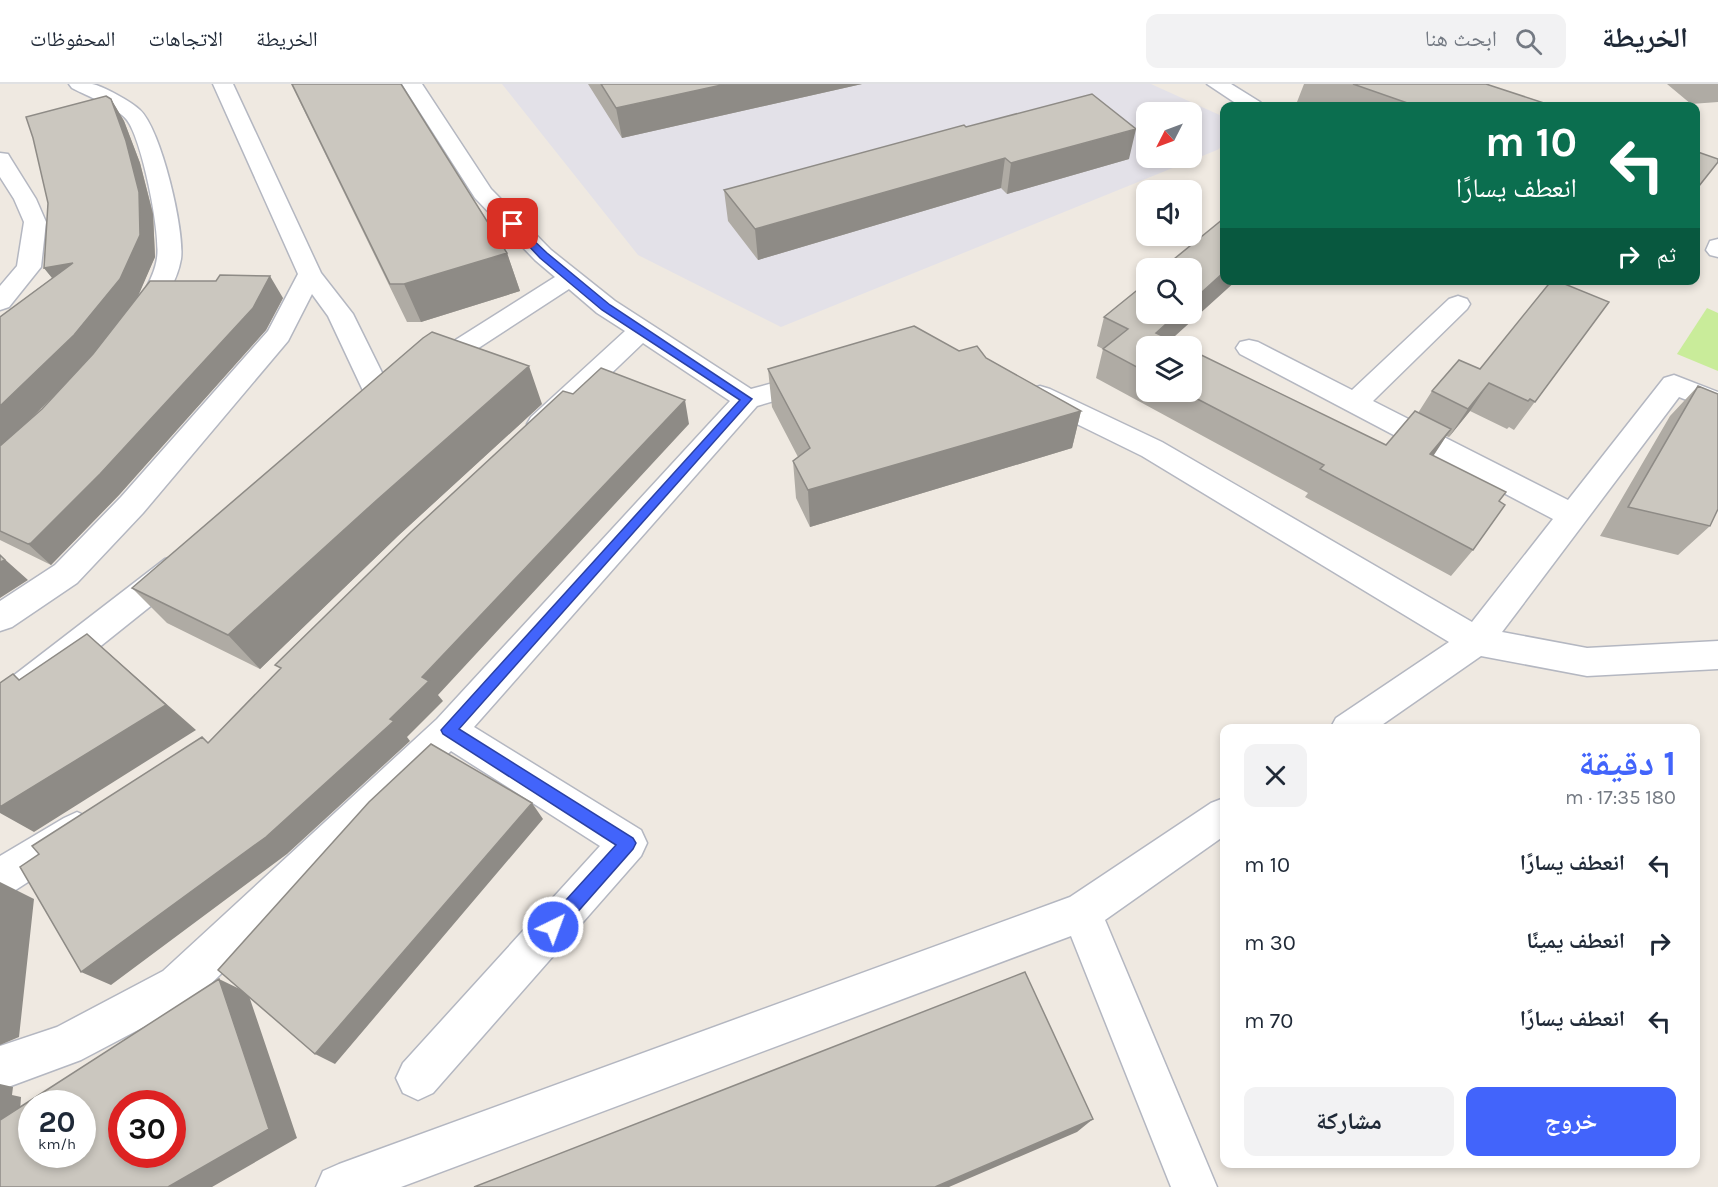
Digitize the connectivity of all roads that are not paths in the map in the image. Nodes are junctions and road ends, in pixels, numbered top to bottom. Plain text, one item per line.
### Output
1 (223, 84) edge
2 (412, 84) edge
3 (1217, 84) edge
4 (88, 86) edge
5 (1246, 102) edge
6 (0, 159) edge
7 (310, 274) junction
8 (570, 278) junction
9 (0, 302) edge
10 (1458, 304) dead end
11 (641, 330) junction
12 (123, 339) edge
13 (1249, 348) dead end
14 (837, 374) edge
15 (1017, 384) edge
16 (397, 388) junction
17 (747, 399) junction
18 (1355, 403) junction
19 (1718, 403) edge
20 (344, 429) edge
21 (522, 442) edge
22 (1572, 516) junction
23 (196, 552) edge
24 (0, 618) edge
25 (1476, 641) junction
26 (1718, 655) edge
27 (0, 706) edge
28 (1355, 724) edge
29 (449, 730) junction
30 (97, 817) edge
31 (1220, 818) edge
32 (0, 878) edge
33 (1083, 912) junction
34 (0, 1068) edge
35 (418, 1078) dead end
36 (339, 1187) edge
37 (1194, 1187) edge

1 - 7 street
2 - 8 street
3 - 5 street
4 - 12 street
6 - 9 street
7 - 16 street
7 - 24 street
8 - 11 street
8 - 16 street
10 - 18 street
11 - 17 street
11 - 21 street
13 - 18 street
14 - 17 street
15 - 25 street
16 - 20 street
17 - 29 street
18 - 22 street
19 - 22 street
22 - 25 street
23 - 27 street
25 - 26 street
25 - 28 street
29 - 34 street
29 - 35 street
30 - 32 street
31 - 33 street
33 - 36 street
33 - 37 street

